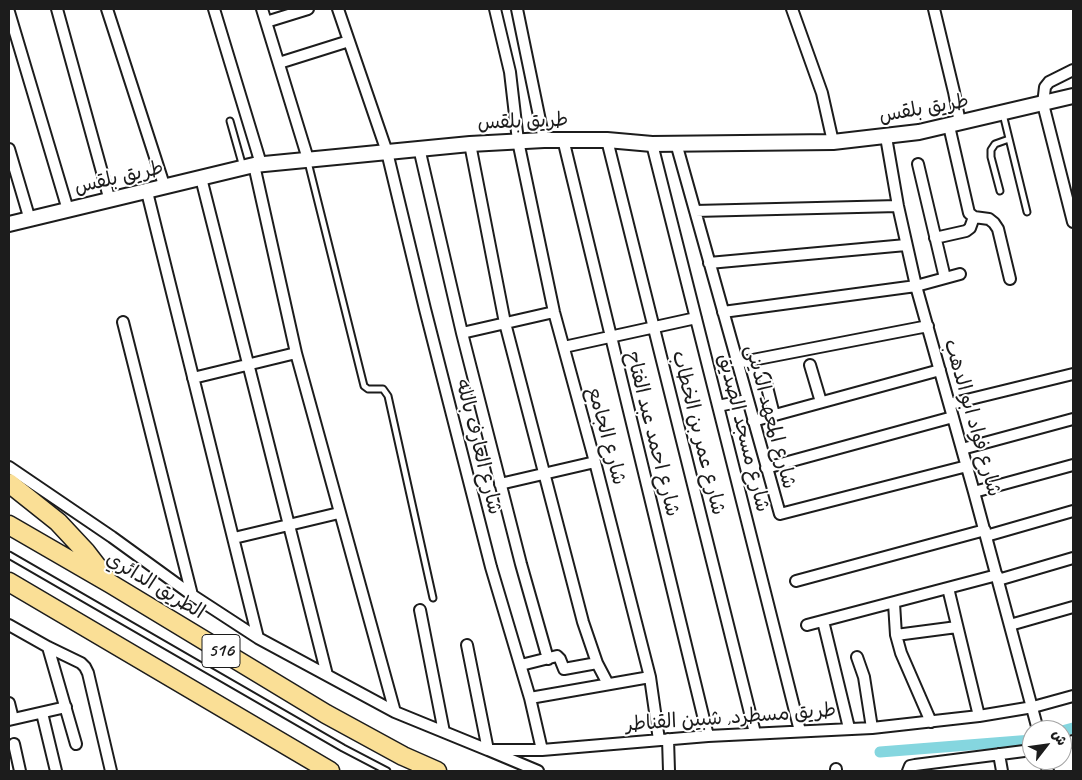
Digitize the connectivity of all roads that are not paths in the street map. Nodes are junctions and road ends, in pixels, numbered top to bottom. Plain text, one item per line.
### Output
1 (57, 9) edge
2 (108, 9) edge
3 (214, 9) edge
4 (262, 9) edge
5 (306, 9) edge
6 (338, 9) edge
7 (495, 9) edge
8 (516, 9) edge
9 (792, 9) edge
10 (934, 9) edge
11 (9, 12) edge
12 (266, 22) junction
13 (349, 40) junction
14 (278, 63) junction
15 (1073, 70) edge
16 (1073, 96) edge
17 (1043, 104) junction
18 (1003, 114) junction
19 (230, 121) dead end
20 (955, 125) junction
21 (886, 137) junction
22 (563, 139) junction
23 (1009, 139) junction
24 (544, 140) junction
25 (607, 140) junction
26 (518, 141) junction
27 (833, 142) junction
28 (676, 143) junction
29 (470, 144) junction
30 (652, 144) junction
31 (419, 148) junction
32 (9, 149) edge
33 (388, 152) junction
34 (308, 159) junction
35 (918, 164) dead end
36 (253, 166) junction
37 (201, 178) junction
38 (164, 188) junction
39 (147, 192) junction
40 (1000, 192) dead end
41 (110, 201) junction
42 (898, 206) junction
43 (68, 210) junction
44 (695, 211) junction
45 (1027, 212) dead end
46 (974, 216) junction
47 (30, 220) junction
48 (1073, 222) edge
49 (9, 224) edge
50 (935, 238) junction
51 (906, 245) junction
52 (709, 263) junction
53 (960, 274) dead end
54 (945, 278) junction
55 (1010, 278) dead end
56 (916, 286) junction
57 (554, 312) junction
58 (723, 312) junction
59 (696, 318) junction
60 (123, 322) dead end
61 (505, 323) junction
62 (928, 326) junction
63 (654, 328) junction
64 (462, 333) junction
65 (610, 337) junction
66 (564, 347) junction
67 (296, 353) junction
68 (737, 363) junction
69 (249, 365) junction
70 (810, 365) dead end
71 (940, 370) junction
72 (1073, 374) edge
73 (193, 378) junction
74 (764, 379) dead end
75 (747, 400) junction
76 (821, 402) junction
77 (950, 404) junction
78 (718, 406) junction
79 (774, 415) junction
80 (953, 417) junction
81 (1073, 419) edge
82 (753, 421) junction
83 (962, 449) junction
84 (595, 462) junction
85 (1073, 465) edge
86 (967, 466) junction
87 (9, 467) edge
88 (766, 468) junction
89 (544, 474) junction
90 (9, 483) edge
91 (500, 484) junction
92 (974, 492) junction
93 (1073, 511) edge
94 (339, 514) junction
95 (9, 525) edge
96 (289, 525) junction
97 (985, 533) junction
98 (234, 538) junction
99 (9, 555) edge
100 (1073, 558) edge
101 (998, 578) junction
102 (796, 580) dead end
103 (9, 582) edge
104 (111, 584) junction
105 (948, 588) junction
106 (192, 595) junction
107 (433, 598) dead end
108 (894, 603) junction
109 (1073, 607) edge
110 (420, 610) dead end
111 (823, 621) junction
112 (807, 625) dead end
113 (1010, 625) junction
114 (9, 626) edge
115 (957, 627) junction
116 (896, 634) junction
117 (258, 638) junction
118 (467, 645) dead end
119 (48, 647) junction
120 (857, 657) dead end
121 (548, 659) junction
122 (597, 663) junction
123 (521, 665) junction
124 (327, 675) junction
125 (650, 677) junction
126 (608, 684) junction
127 (1073, 696) edge
128 (530, 698) junction
129 (9, 703) edge
130 (66, 707) junction
131 (1033, 707) junction
132 (395, 712) junction
133 (42, 713) junction
134 (979, 716) junction
135 (11, 719) edge
136 (1036, 720) edge
137 (931, 722) junction
138 (849, 728) junction
139 (872, 728) junction
140 (800, 731) junction
141 (444, 732) junction
142 (755, 733) junction
143 (708, 736) junction
144 (663, 740) junction
145 (14, 744) dead end
146 (76, 744) dead end
147 (488, 750) junction
148 (542, 750) junction
149 (1022, 751) edge
150 (999, 754) junction
151 (948, 760) junction
152 (20, 771) edge
153 (56, 771) edge
154 (111, 771) edge
155 (330, 771) edge
156 (387, 771) edge
157 (436, 771) edge
158 (538, 771) edge
159 (669, 771) edge
160 (908, 771) edge
161 (950, 771) edge
162 (1002, 771) edge

1 - 41 street
2 - 38 street
3 - 36 street
4 - 12 street
5 - 12 street
6 - 13 street, شارع العارف بالله
7 - 26 street, شارع الجامع
8 - 24 street
9 - 27 street
10 - 20 street
11 - 43 street
12 - 14 street
13 - 14 street
13 - 33 street, شارع العارف بالله
14 - 34 street
15 - 17 street
16 - 17 main road, طريق بلقس
17 - 18 main road, طريق بلقس
17 - 48 street
18 - 20 main road, طريق بلقس
18 - 23 lane
19 - 36 lane
20 - 21 main road, طريق بلقس
20 - 46 street
21 - 27 main road, طريق بلقس
21 - 42 street, شارع فواد ابو الدهب
22 - 24 main road, طريق بلقس
22 - 25 main road, طريق بلقس
22 - 65 street, شارع احمد عبد الفتاح
23 - 40 lane
23 - 45 lane
24 - 26 main road, طريق بلقس
25 - 30 main road, طريق بلقس
25 - 63 street, شارع عمر بن الخطاب
26 - 29 main road, طريق بلقس
26 - 57 street, شارع الجامع
27 - 28 main road, طريق بلقس
28 - 30 main road, طريق بلقس
28 - 44 street, شارع المعهد الدينى
29 - 31 main road, طريق بلقس
29 - 61 street
30 - 59 street, شارع مسجد الصديق
31 - 33 main road, طريق بلقس
31 - 64 street
32 - 47 street
33 - 34 main road, طريق بلقس
33 - 123 street, شارع العارف بالله
34 - 36 main road, طريق بلقس
34 - 107 lane
35 - 50 street
36 - 37 main road, طريق بلقس
36 - 67 street
37 - 38 main road, طريق بلقس
37 - 69 street
38 - 39 main road, طريق بلقس
39 - 41 main road, طريق بلقس
39 - 73 street
41 - 43 main road, طريق بلقس
42 - 44 street
42 - 51 street, شارع فواد ابو الدهب
43 - 47 main road, طريق بلقس
44 - 52 street, شارع المعهد الدينى
46 - 50 street
46 - 55 street
47 - 49 main road, طريق بلقس
50 - 54 street
51 - 52 street
51 - 56 street, شارع فواد ابو الدهب
52 - 58 street, شارع المعهد الدينى
53 - 54 street
54 - 56 street
56 - 58 street
56 - 62 street, شارع فواد ابو الدهب
57 - 61 street
57 - 66 street, شارع الجامع
58 - 68 street, شارع المعهد الدينى
59 - 63 street
59 - 78 street, شارع مسجد الصديق
60 - 106 street
61 - 64 street
61 - 89 street
62 - 68 street
62 - 71 street, شارع فواد ابو الدهب
63 - 65 street
63 - 142 street, شارع عمر بن الخطاب
64 - 91 street
65 - 66 street
65 - 143 street, شارع احمد عبد الفتاح
66 - 84 street, شارع الجامع
67 - 69 street
67 - 94 street
68 - 75 street, شارع المعهد الدينى
69 - 73 street
69 - 96 street
70 - 76 street
71 - 76 street
71 - 77 street, شارع فواد ابو الدهب
72 - 77 street
73 - 98 street
74 - 79 street
75 - 78 street
75 - 82 street, شارع المعهد الدينى
76 - 79 street
77 - 80 street, شارع فواد ابو الدهب
78 - 140 street, شارع مسجد الصديق
79 - 82 street
80 - 83 street, شارع فواد ابو الدهب
80 - 88 street
81 - 83 street
82 - 88 street, شارع المعهد الدينى
83 - 86 street, شارع فواد ابو الدهب
84 - 89 street
84 - 125 street, شارع الجامع
85 - 92 street
86 - 88 street, شارع المعهد الدينى
86 - 92 street, شارع فواد ابو الدهب
87 - 106 street, طريق مسطرد, شبين القناطر
89 - 91 street
89 - 122 street
90 - 104 highway
91 - 121 street
92 - 97 street, شارع فواد ابو الدهب
93 - 97 street
94 - 96 street
94 - 132 street
95 - 104 highway, الطريق الدائري / 516
96 - 98 street
96 - 124 street
97 - 101 street, شارع فواد ابو الدهب
97 - 102 street
98 - 117 street
99 - 156 lane
100 - 101 street
101 - 105 street
101 - 113 street, شارع فواد ابو الدهب
103 - 155 highway, 516
104 - 157 highway, الطريق الدائري / 516
105 - 108 street
105 - 115 street
106 - 117 street, طريق مسطرد, شبين القناطر
108 - 111 street
108 - 116 street
109 - 113 street
110 - 141 street
111 - 112 street
111 - 138 street
113 - 131 street, شارع فواد ابو الدهب
114 - 119 street
115 - 116 street
115 - 134 street
116 - 137 street
117 - 124 street, طريق مسطرد, شبين القناطر
118 - 147 street
119 - 130 street
119 - 154 street
120 - 139 street
121 - 122 street
121 - 123 street
122 - 126 street
123 - 128 street, شارع العارف بالله
124 - 132 street, طريق مسطرد, شبين القناطر
125 - 126 street
125 - 144 street, شارع الجامع
126 - 128 street
127 - 131 street, طريق مسطرد, شبين القناطر
128 - 148 street, شارع العارف بالله
129 - 135 street
130 - 133 street
130 - 146 street
131 - 134 street, طريق مسطرد, شبين القناطر
131 - 136 street, شارع فواد ابو الدهب
132 - 141 street, طريق مسطرد, شبين القناطر
133 - 135 street
133 - 153 street
134 - 137 street, طريق مسطرد, شبين القناطر
137 - 139 street, طريق مسطرد, شبين القناطر
138 - 139 street, طريق مسطرد, شبين القناطر
138 - 140 street, طريق مسطرد, شبين القناطر
140 - 142 street, طريق مسطرد, شبين القناطر
141 - 147 street, طريق مسطرد, شبين القناطر
142 - 143 street, طريق مسطرد, شبين القناطر
143 - 144 street, طريق مسطرد, شبين القناطر
144 - 148 street, طريق مسطرد, شبين القناطر
144 - 159 street, شارع الجامع
145 - 152 street
147 - 148 street, طريق مسطرد, شبين القناطر
147 - 158 street
149 - 150 street
150 - 151 street
150 - 162 street
151 - 160 street
151 - 161 street

